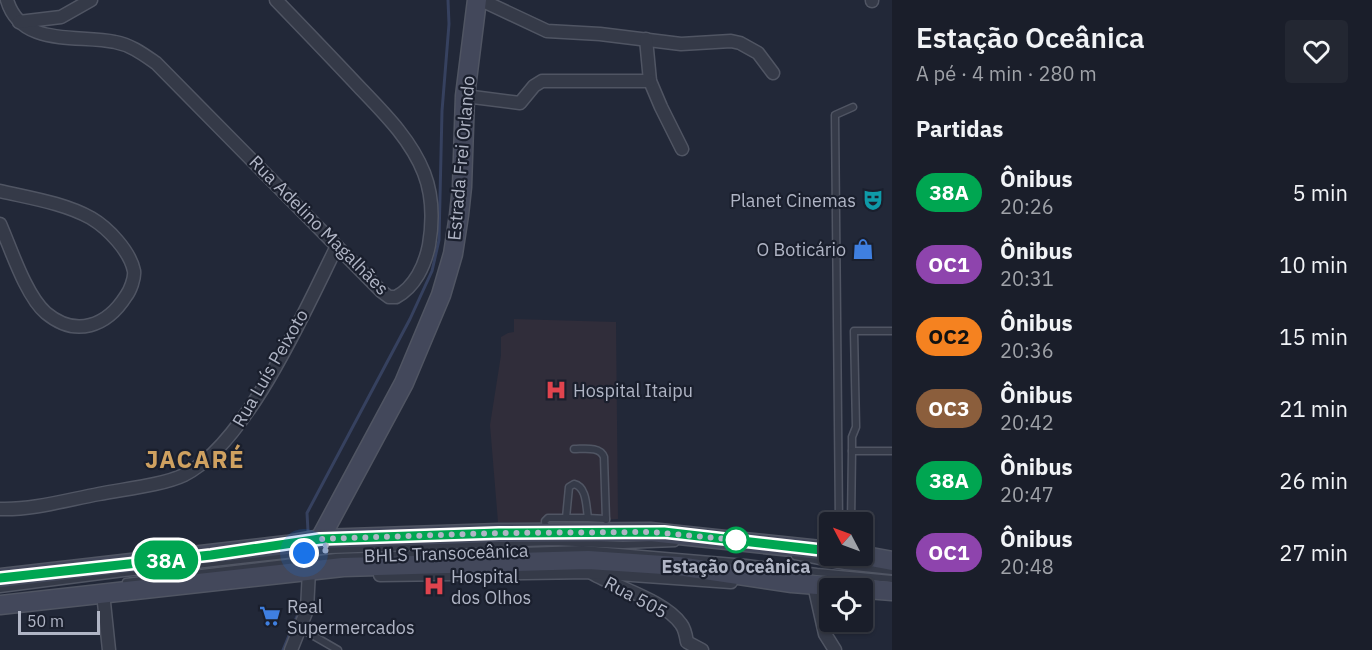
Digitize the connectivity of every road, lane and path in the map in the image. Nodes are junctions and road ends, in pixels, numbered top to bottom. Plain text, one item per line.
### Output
1 (7, 0) edge
2 (91, 0) edge
3 (276, 0) edge
4 (479, 0) edge
5 (19, 22) junction
6 (646, 39) junction
7 (773, 73) dead end
8 (650, 81) junction
9 (465, 96) junction
10 (853, 107) dead end
11 (682, 149) dead end
12 (0, 191) edge
13 (0, 224) edge
14 (337, 246) junction
15 (892, 331) edge
16 (574, 449) dead end
17 (852, 451) junction
18 (892, 451) edge
19 (4, 509) edge
20 (839, 512) edge
21 (851, 512) edge
22 (566, 518) junction
23 (588, 518) junction
24 (606, 526) junction
25 (546, 532) junction
26 (679, 544) dead end
27 (819, 550) edge
28 (892, 552) edge
29 (332, 553) junction
30 (783, 554) dead end
31 (873, 554) edge
32 (873, 557) edge
33 (892, 561) edge
34 (892, 567) edge
35 (309, 570) junction
36 (875, 570) junction
37 (892, 571) edge
38 (590, 572) junction
39 (0, 578) edge
40 (816, 579) junction
41 (892, 579) edge
42 (777, 581) junction
43 (109, 588) junction
44 (0, 589) edge
45 (892, 591) edge
46 (23, 595) dead end
47 (0, 597) edge
48 (0, 606) edge
49 (300, 628) junction
50 (686, 646) edge
51 (109, 650) edge
52 (291, 650) edge
53 (338, 650) edge
54 (702, 650) edge
55 (835, 650) edge

1 - 5 street
2 - 5 street
3 - 14 street, Rua Adelino Magalhães
4 - 6 street
4 - 9 main road, Estrada Frei Orlando
5 - 14 street, Rua Adelino Magalhães
6 - 7 street
6 - 8 street
8 - 9 street
8 - 11 street
9 - 29 main road, Estrada Frei Orlando
10 - 20 lane
12 - 13 street
14 - 19 street, Rua Luís Peixoto
15 - 17 lane
16 - 24 lane
17 - 18 lane
17 - 21 lane
22 - 23 lane
22 - 23 lane
22 - 25 lane
23 - 24 lane
24 - 25 main road
24 - 27 main road
25 - 29 main road
26 - 29 lane, BHLS Transoceânica
28 - 31 main road
29 - 35 main road
29 - 38 street
29 - 39 main road
29 - 40 lane, BHLS Transoceânica
29 - 42 main road
29 - 43 lane, BHLS Transoceânica
29 - 44 lane, BHLS Transoceânica
30 - 36 lane
32 - 33 main road
34 - 36 lane
35 - 43 main road
35 - 49 street
36 - 37 lane
38 - 42 street
38 - 50 street, Rua 505
40 - 41 lane, BHLS Transoceânica
40 - 42 main road
40 - 45 main road
40 - 55 street
43 - 48 main road
43 - 51 street
46 - 47 lane
49 - 52 street
49 - 53 lane
50 - 54 street, Rua 505

